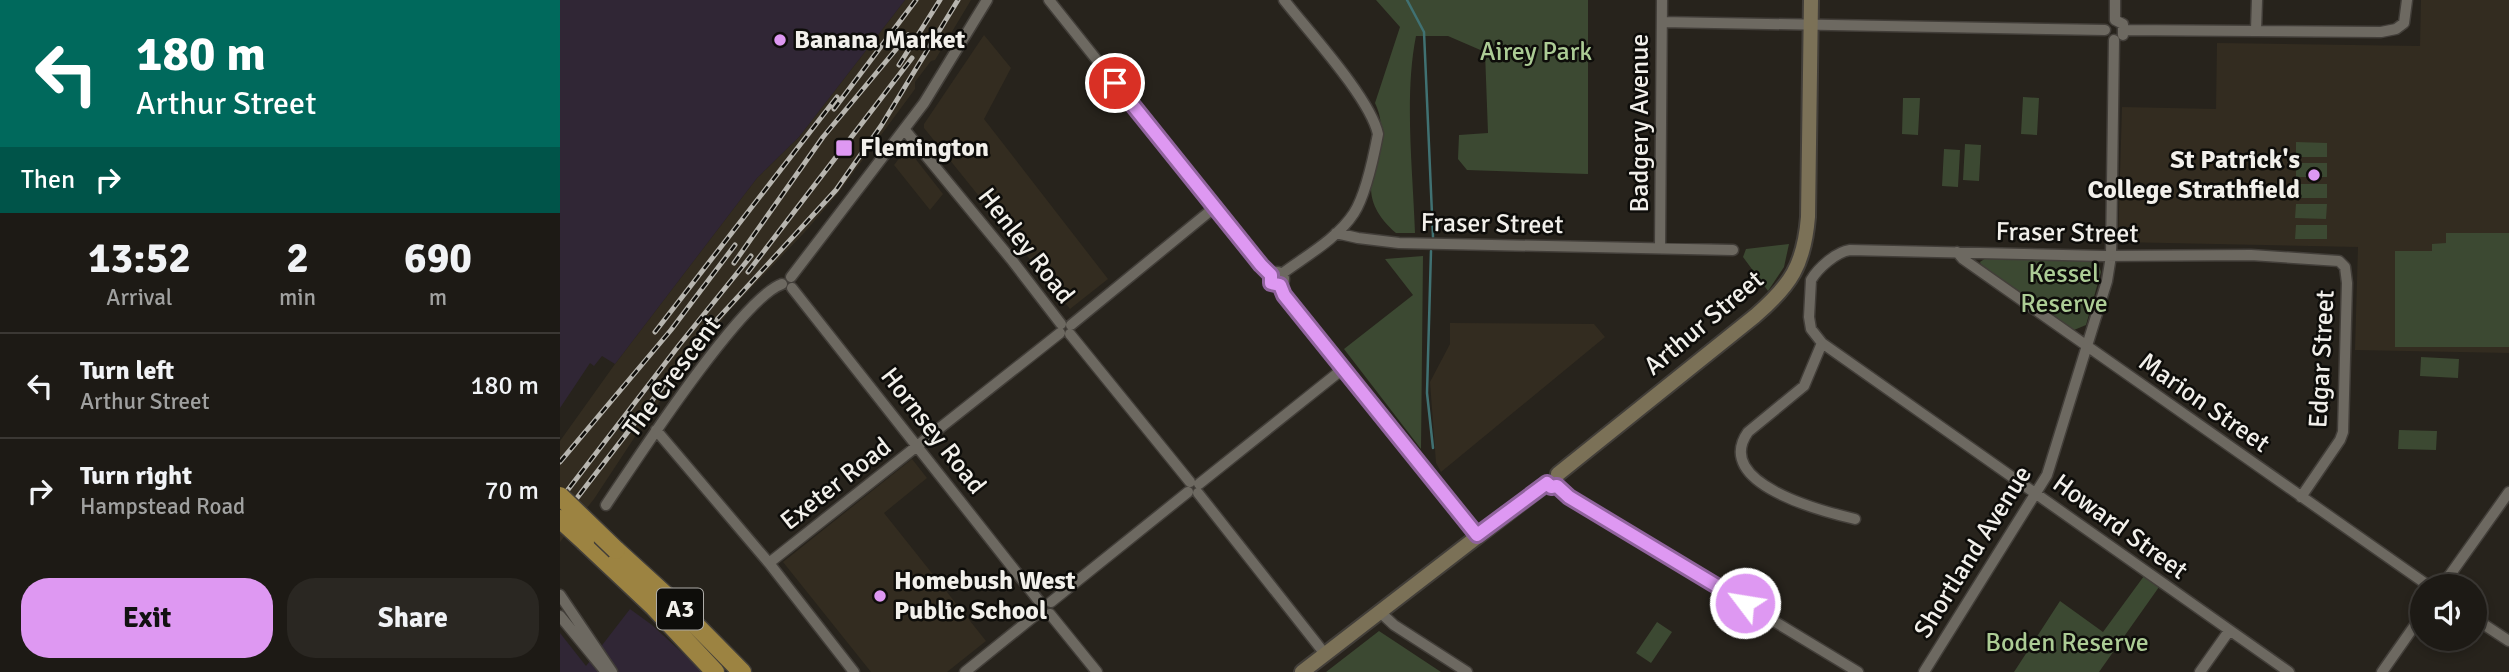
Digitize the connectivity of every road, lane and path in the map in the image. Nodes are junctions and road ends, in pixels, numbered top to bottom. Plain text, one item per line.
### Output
1 (987, 0) edge
2 (1049, 0) edge
3 (1284, 0) edge
4 (1662, 0) edge
5 (1811, 0) edge
6 (2115, 0) edge
7 (2257, 0) edge
8 (2407, 0) edge
9 (2115, 20) junction
10 (1662, 22) junction
11 (1810, 24) junction
12 (2105, 30) junction
13 (2124, 30) junction
14 (2256, 30) junction
15 (2114, 40) junction
16 (904, 129) junction
17 (1214, 207) junction
18 (1336, 233) junction
19 (1660, 247) junction
20 (1733, 250) dead end
21 (1957, 252) junction
22 (2111, 256) junction
23 (2334, 259) joint
24 (1283, 274) junction
25 (1271, 275) junction
26 (788, 283) junction
27 (1280, 285) junction
28 (1065, 329) junction
29 (1822, 344) junction
30 (2088, 347) junction
31 (1344, 368) junction
32 (656, 430) junction
33 (918, 446) junction
34 (1554, 481) junction
35 (1194, 488) junction
36 (2509, 492) edge
37 (2038, 494) junction
38 (560, 496) edge
39 (2301, 497) junction
40 (606, 505) dead end
41 (560, 519) edge
42 (1855, 519) dead end
43 (1477, 535) junction
44 (769, 563) junction
45 (2412, 574) edge
46 (2451, 574) edge
47 (560, 595) edge
48 (1039, 601) junction
49 (1051, 602) junction
50 (1380, 612) junction
51 (1038, 613) junction
52 (1050, 614) junction
53 (560, 616) edge
54 (2487, 627) edge
55 (2229, 631) junction
56 (2410, 632) edge
57 (2509, 641) edge
58 (1325, 654) junction
59 (606, 672) edge
60 (612, 672) edge
61 (715, 672) edge
62 (742, 672) edge
63 (854, 672) edge
64 (965, 672) edge
65 (1097, 672) edge
66 (1302, 672) edge
67 (1467, 672) edge
68 (1858, 672) edge
69 (1924, 672) edge
70 (2200, 672) edge
71 (2290, 672) edge
72 (2382, 672) edge

1 - 16 street, The Crescent
2 - 17 street
3 - 18 street
4 - 10 street, Badgery Avenue
5 - 11 main road, Arthur Street
6 - 9 street
7 - 14 street
8 - 14 street
9 - 12 street
9 - 13 street
10 - 11 street
10 - 19 street, Badgery Avenue
11 - 12 street
11 - 34 main road, Arthur Street
12 - 15 street
13 - 14 street
13 - 15 street
15 - 22 street, Shortland Avenue
16 - 26 street, The Crescent
16 - 28 street, Henley Road
17 - 25 street
17 - 28 street, Exeter Road
18 - 19 street, Fraser Street
18 - 24 street
19 - 20 street, Fraser Street
21 - 22 street, Fraser Street
21 - 29 street, Fraser Street
21 - 30 street, Marion Street
22 - 23 street, Fraser Street
22 - 30 street, Shortland Avenue
23 - 39 street, Edgar Street
24 - 25 street
24 - 27 street
25 - 27 street
26 - 32 street, The Crescent
26 - 33 street, Hornsey Road
27 - 31 street
28 - 33 street, Exeter Road
28 - 35 street, Henley Road
29 - 37 street, Howard Street
29 - 42 street
30 - 37 street, Shortland Avenue
30 - 39 street, Marion Street
31 - 35 street
31 - 43 street
32 - 40 street, The Crescent
32 - 44 street
33 - 44 street, Exeter Road
33 - 48 street, Hornsey Road
34 - 43 main road, Arthur Street
34 - 68 street
35 - 49 street
35 - 58 street, Henley Road
36 - 46 street
37 - 55 street, Howard Street
37 - 69 street, Shortland Avenue
38 - 62 highway, A3, bridge
39 - 45 street, Marion Street
41 - 61 highway, A3, bridge
43 - 50 main road, Arthur Street
44 - 63 street
47 - 60 street
48 - 49 street
48 - 51 street
49 - 52 street
50 - 58 main road, Arthur Street
50 - 67 street
51 - 52 street
51 - 64 street
52 - 65 street
53 - 59 street
54 - 57 street
55 - 70 street
55 - 71 street, Howard Street
56 - 72 street
58 - 66 main road, Arthur Street

